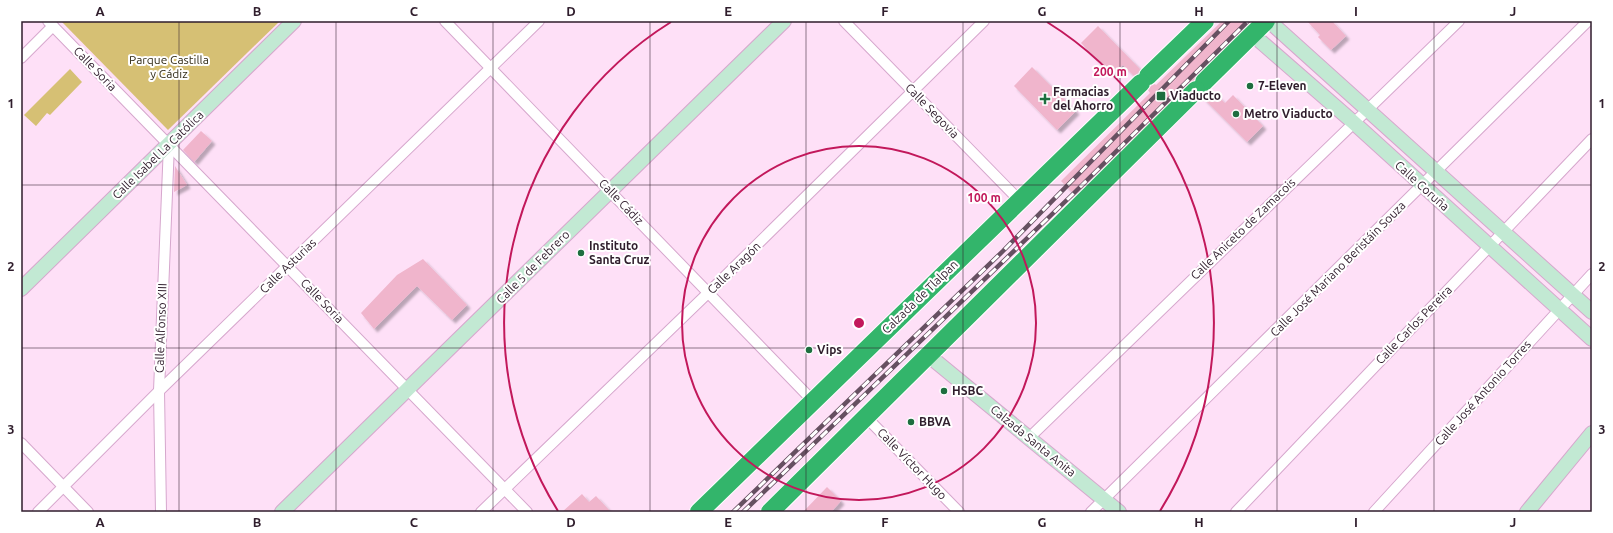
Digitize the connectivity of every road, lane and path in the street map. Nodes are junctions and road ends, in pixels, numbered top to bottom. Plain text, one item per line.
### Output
1 (294, 21) edge
2 (444, 21) edge
3 (539, 21) edge
4 (784, 21) edge
5 (844, 21) edge
6 (984, 21) edge
7 (1205, 21) edge
8 (1267, 21) edge
9 (1459, 21) edge
10 (1588, 21) edge
11 (51, 24) edge
12 (1252, 34) junction
13 (21, 58) edge
14 (490, 68) junction
15 (913, 92) junction
16 (1367, 109) junction
17 (1353, 122) junction
18 (1592, 139) edge
19 (169, 144) junction
20 (1436, 172) junction
21 (1422, 186) junction
22 (609, 191) junction
23 (1019, 200) junction
24 (1503, 232) junction
25 (1489, 247) junction
26 (288, 266) junction
27 (1592, 274) edge
28 (21, 289) edge
29 (708, 293) junction
30 (1573, 294) junction
31 (1559, 310) junction
32 (1592, 312) edge
33 (1592, 339) edge
34 (928, 356) junction
35 (408, 390) junction
36 (159, 391) junction
37 (813, 401) junction
38 (866, 417) junction
39 (1592, 433) edge
40 (1029, 438) junction
41 (21, 443) edge
42 (63, 486) junction
43 (505, 489) junction
44 (1104, 500) junction
45 (38, 512) edge
46 (88, 512) edge
47 (161, 512) edge
48 (282, 512) edge
49 (481, 512) edge
50 (527, 512) edge
51 (699, 512) edge
52 (770, 512) edge
53 (959, 512) edge
54 (1091, 512) edge
55 (1119, 512) edge
56 (1236, 512) edge
57 (1374, 512) edge
58 (1526, 512) edge

1 - 19 street, Calle Isabel La Católica
2 - 14 street, Calle Cádiz
3 - 14 street, Calle Asturias
4 - 22 street, Calle 5 de Febrero
5 - 15 street, Calle Segovia
6 - 15 street, Calle Aragón
7 - 23 highway, Calzada de Tlalpan
8 - 12 highway
8 - 16 street, Calle Coruña
9 - 16 street, Calle Aniceto de Zamacois
10 - 20 street, Calle José Mariano Beristáin Souza
11 - 13 street
11 - 19 street, Calle Soria
12 - 17 street, Calle Coruña
12 - 34 highway
14 - 22 street, Calle Cádiz
14 - 26 street, Calle Asturias
15 - 23 street, Calle Segovia
15 - 29 street, Calle Aragón
16 - 17 street, Calle Aniceto de Zamacois
16 - 20 street, Calle Coruña
17 - 21 street, Calle Coruña
17 - 40 street, Calle Aniceto de Zamacois
18 - 24 street, Calle Carlos Pereira
19 - 26 street, Calle Soria
19 - 28 street, Calle Isabel La Católica
19 - 36 street, Calle Alfonso XIII
20 - 21 street, Calle José Mariano Beristáin Souza
20 - 24 street, Calle Coruña
21 - 25 street, Calle Coruña
21 - 44 street, Calle José Mariano Beristáin Souza
22 - 29 street, Calle Cádiz
22 - 35 street, Calle 5 de Febrero
23 - 37 highway, Calzada de Tlalpan
24 - 25 street, Calle Carlos Pereira
24 - 30 street, Calle Coruña
25 - 31 street, Calle Coruña
25 - 56 street, Calle Carlos Pereira
26 - 35 street, Calle Soria
26 - 36 street, Calle Asturias
27 - 30 street, Calle José Antonio Torres
29 - 37 street, Calle Cádiz
29 - 43 street, Calle Aragón
30 - 31 street, Calle José Antonio Torres
30 - 32 street, Calle Coruña
31 - 33 street, Calle Coruña
31 - 57 street, Calle José Antonio Torres
34 - 38 highway
34 - 40 street, Calzada Santa Anita
35 - 43 street, Calle Soria
35 - 48 street, Calle 5 de Febrero
36 - 42 street, Calle Asturias
36 - 47 street, Calle Alfonso XIII
37 - 51 highway, Calzada de Tlalpan
38 - 52 highway
38 - 53 street, Calle Víctor Hugo
39 - 58 street
40 - 44 street, Calzada Santa Anita
41 - 42 street
42 - 45 street, Calle Asturias
42 - 46 street
43 - 49 street, Calle Aragón
43 - 50 street, Calle Soria
44 - 54 street, Calle José Mariano Beristáin Souza
44 - 55 street, Calzada Santa Anita

